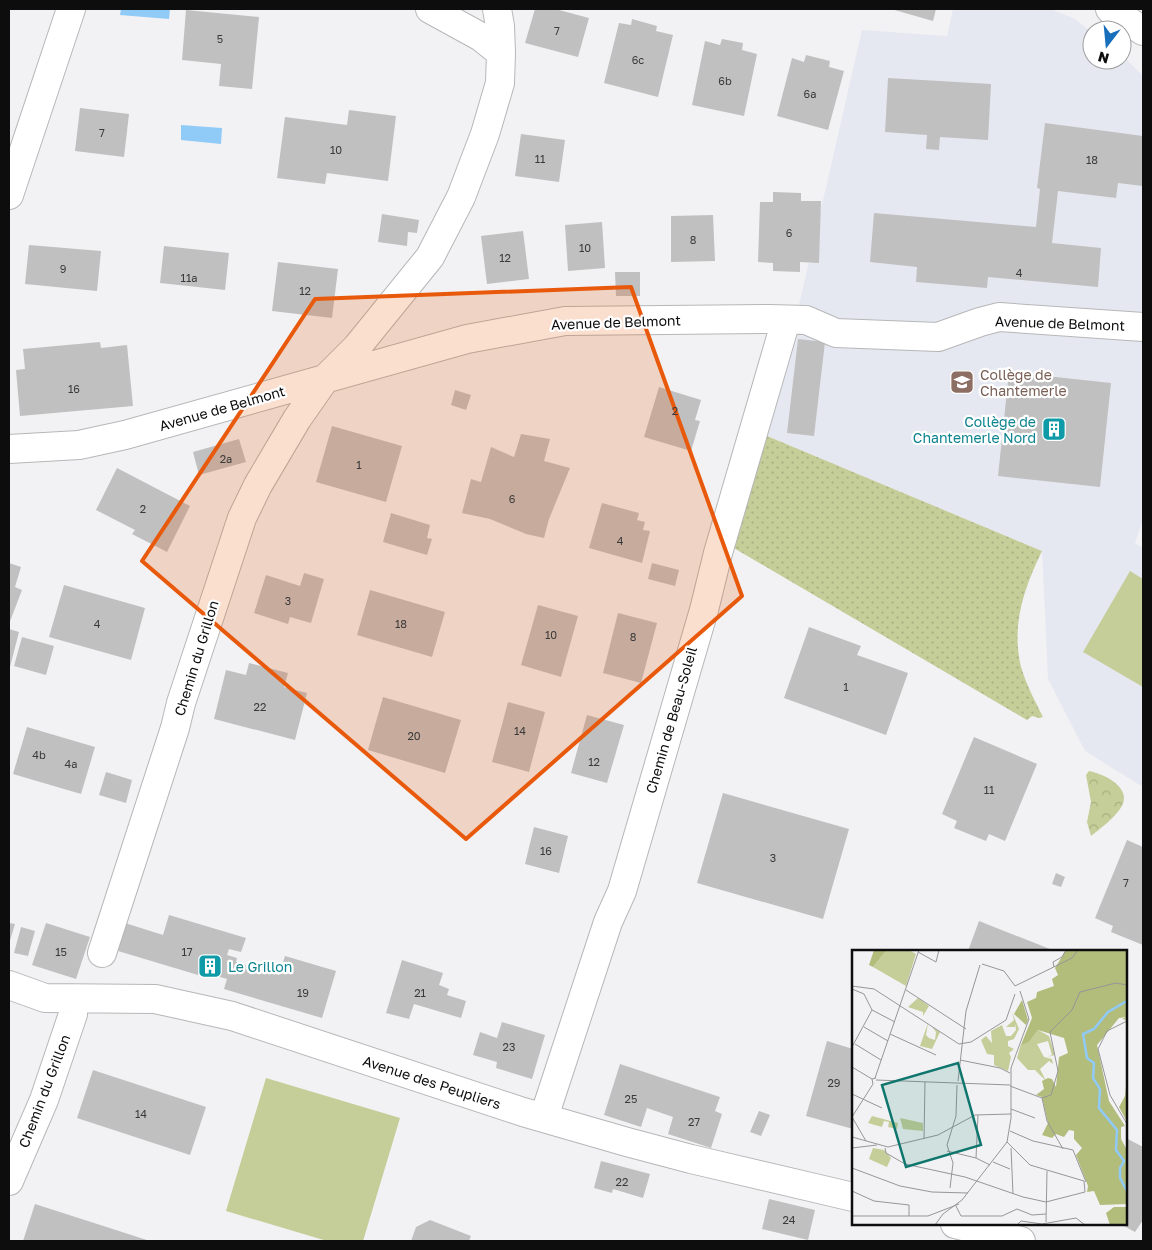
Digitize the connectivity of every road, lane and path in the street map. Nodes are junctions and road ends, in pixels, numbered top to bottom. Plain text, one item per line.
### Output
1 (71, 9) edge
2 (430, 9) edge
3 (497, 9) edge
4 (1110, 9) edge
5 (1143, 31) edge
6 (501, 53) junction
7 (9, 194) edge
8 (786, 320) junction
9 (1143, 327) edge
10 (325, 379) junction
11 (9, 449) edge
12 (102, 953) dead end
13 (9, 985) edge
14 (73, 1000) junction
15 (544, 1117) junction
16 (9, 1181) edge
17 (852, 1197) edge
18 (959, 1225) edge
19 (1021, 1241) edge

1 - 7 street
2 - 6 street
3 - 6 street, Chemin du Grillon
4 - 5 street
6 - 10 street, Chemin du Grillon
8 - 9 street, Avenue de Belmont
8 - 10 street, Avenue de Belmont
8 - 15 street, Chemin de Beau-Soleil
10 - 11 street, Avenue de Belmont
10 - 12 street, Chemin du Grillon
13 - 14 street, Avenue des Peupliers
14 - 15 street, Avenue des Peupliers
14 - 16 street, Chemin du Grillon
15 - 17 street, Avenue des Peupliers
18 - 19 street

